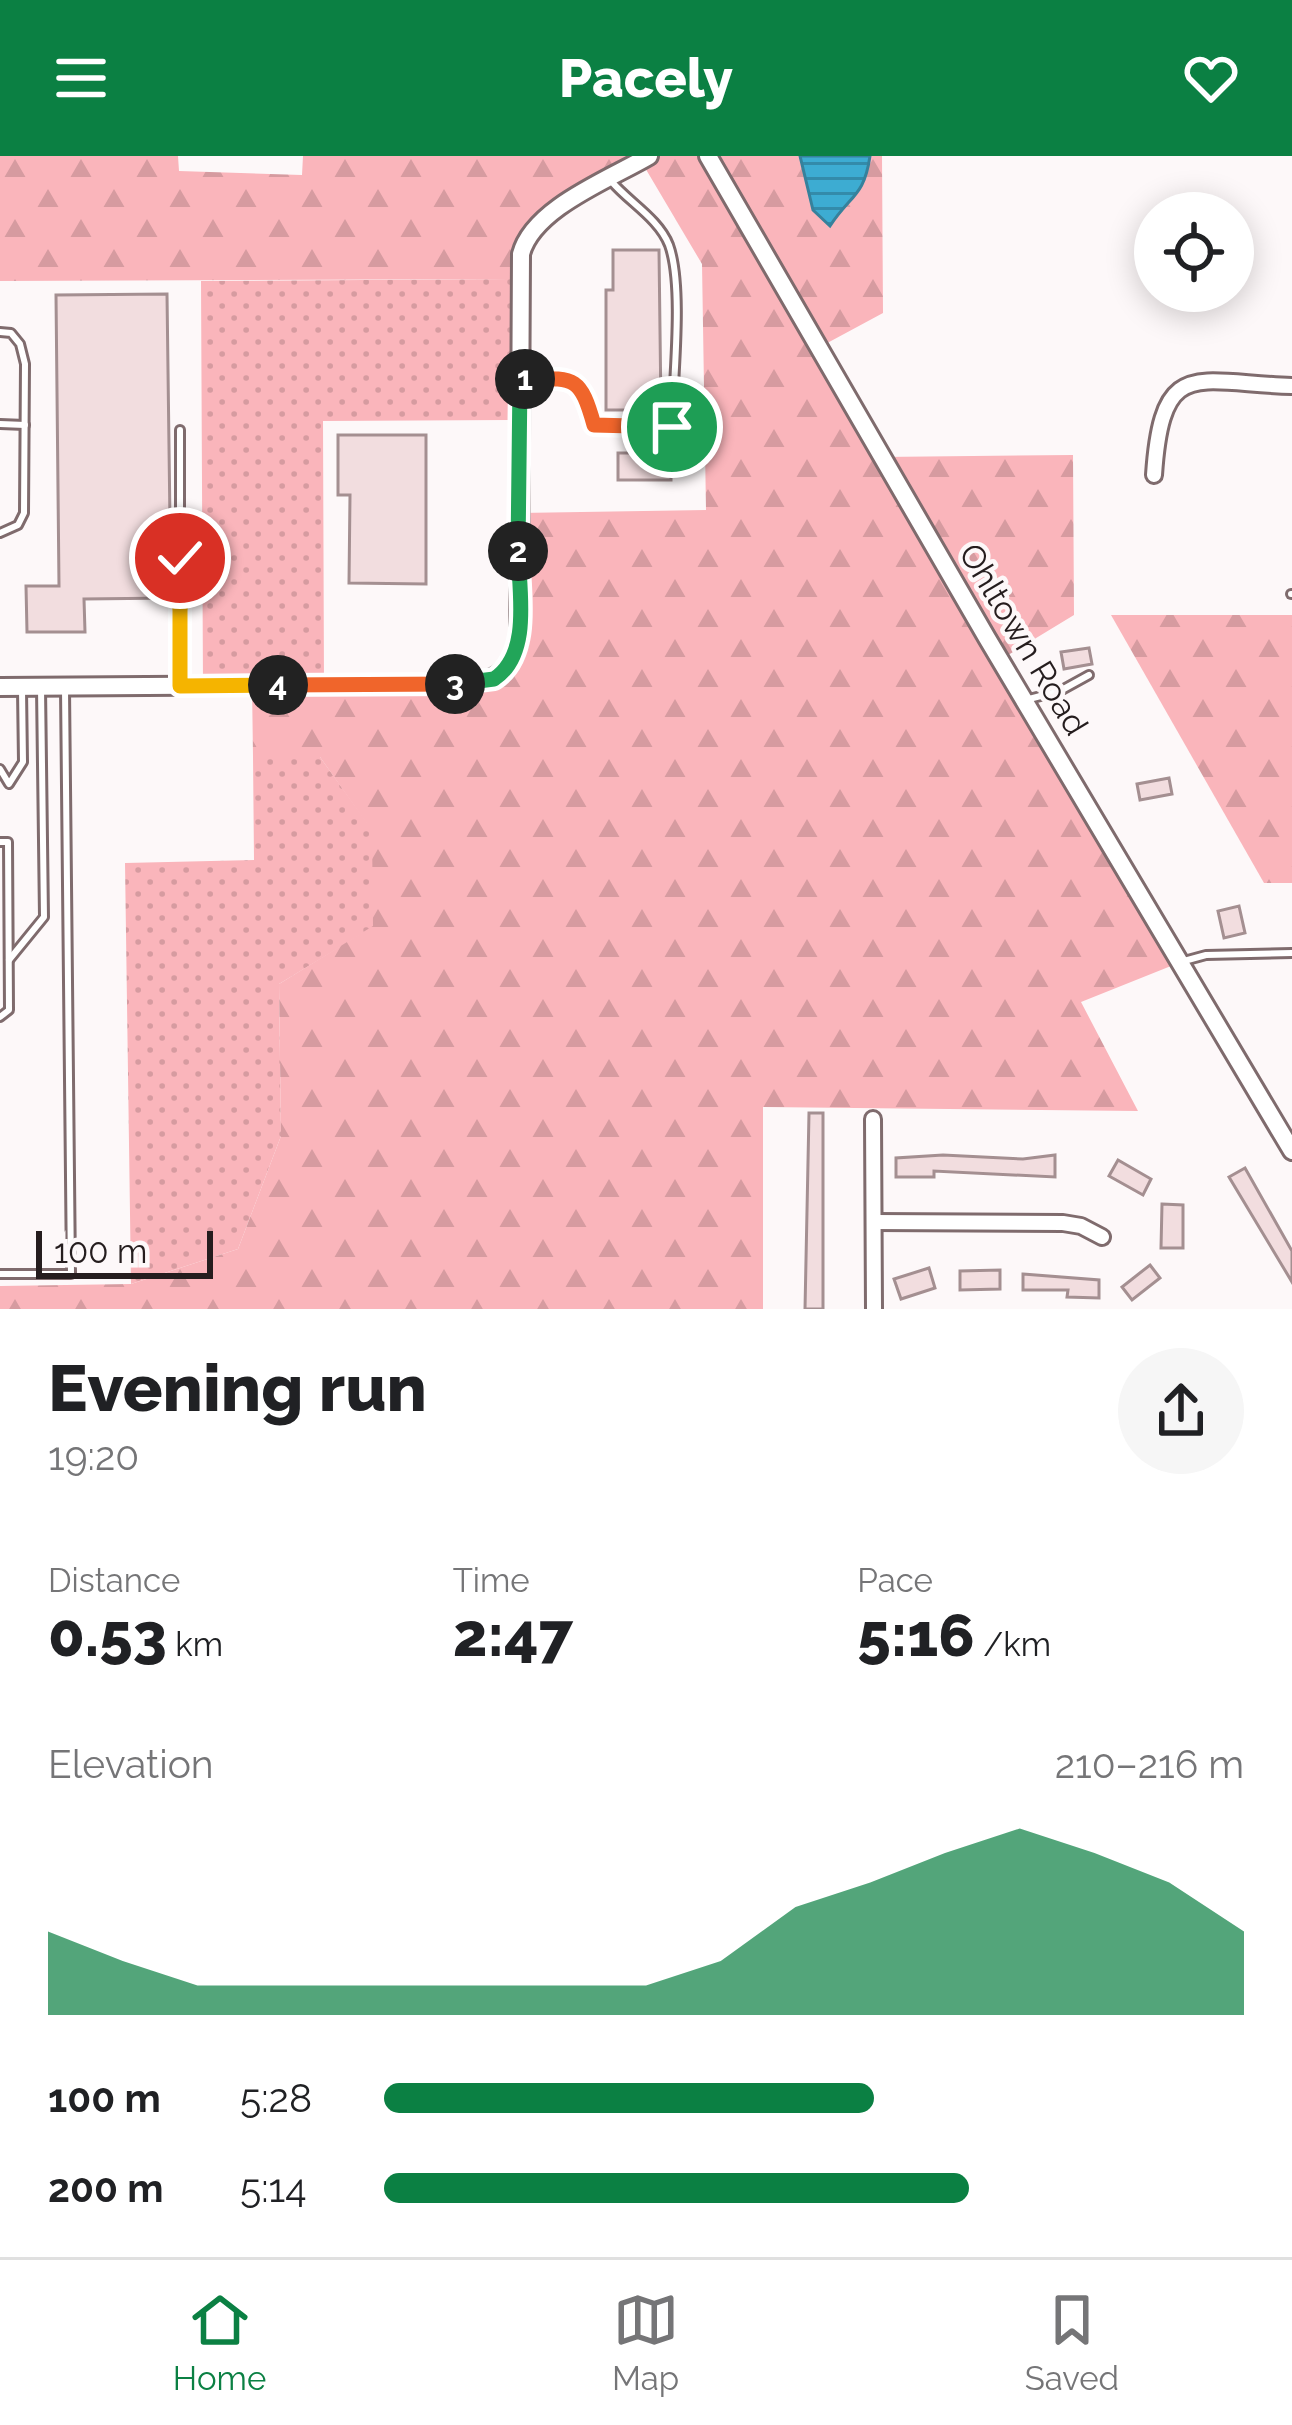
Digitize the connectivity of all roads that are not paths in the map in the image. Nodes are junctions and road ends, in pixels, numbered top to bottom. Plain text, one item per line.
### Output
1 (649, 156) edge
2 (708, 156) edge
3 (610, 179) junction
4 (0, 332) edge
5 (520, 380) junction
6 (1292, 386) edge
7 (0, 424) edge
8 (25, 425) junction
9 (180, 430) dead end
10 (1154, 475) dead end
11 (0, 533) edge
12 (1090, 675) dead end
13 (180, 686) junction
14 (0, 687) edge
15 (32, 687) junction
16 (65, 687) junction
17 (1025, 701) junction
18 (0, 769) edge
19 (0, 842) edge
20 (4, 926) edge
21 (1292, 953) edge
22 (8, 959) junction
23 (1181, 962) junction
24 (0, 1017) edge
25 (873, 1119) dead end
26 (1292, 1151) edge
27 (874, 1222) junction
28 (1102, 1238) dead end
29 (0, 1274) edge
30 (874, 1309) edge

1 - 3 street
2 - 17 street, Ohltown Road
3 - 5 street
3 - 5 lane
4 - 8 lane
5 - 13 street
6 - 10 street
7 - 8 lane
8 - 11 lane
9 - 13 lane
12 - 17 lane
13 - 16 street
14 - 15 street
15 - 16 street
15 - 18 lane
15 - 22 lane
16 - 29 lane
17 - 23 street, Ohltown Road
19 - 20 lane
20 - 22 lane
21 - 23 lane
22 - 24 lane
23 - 26 street, Ohltown Road
25 - 27 street
27 - 28 street
27 - 30 street

